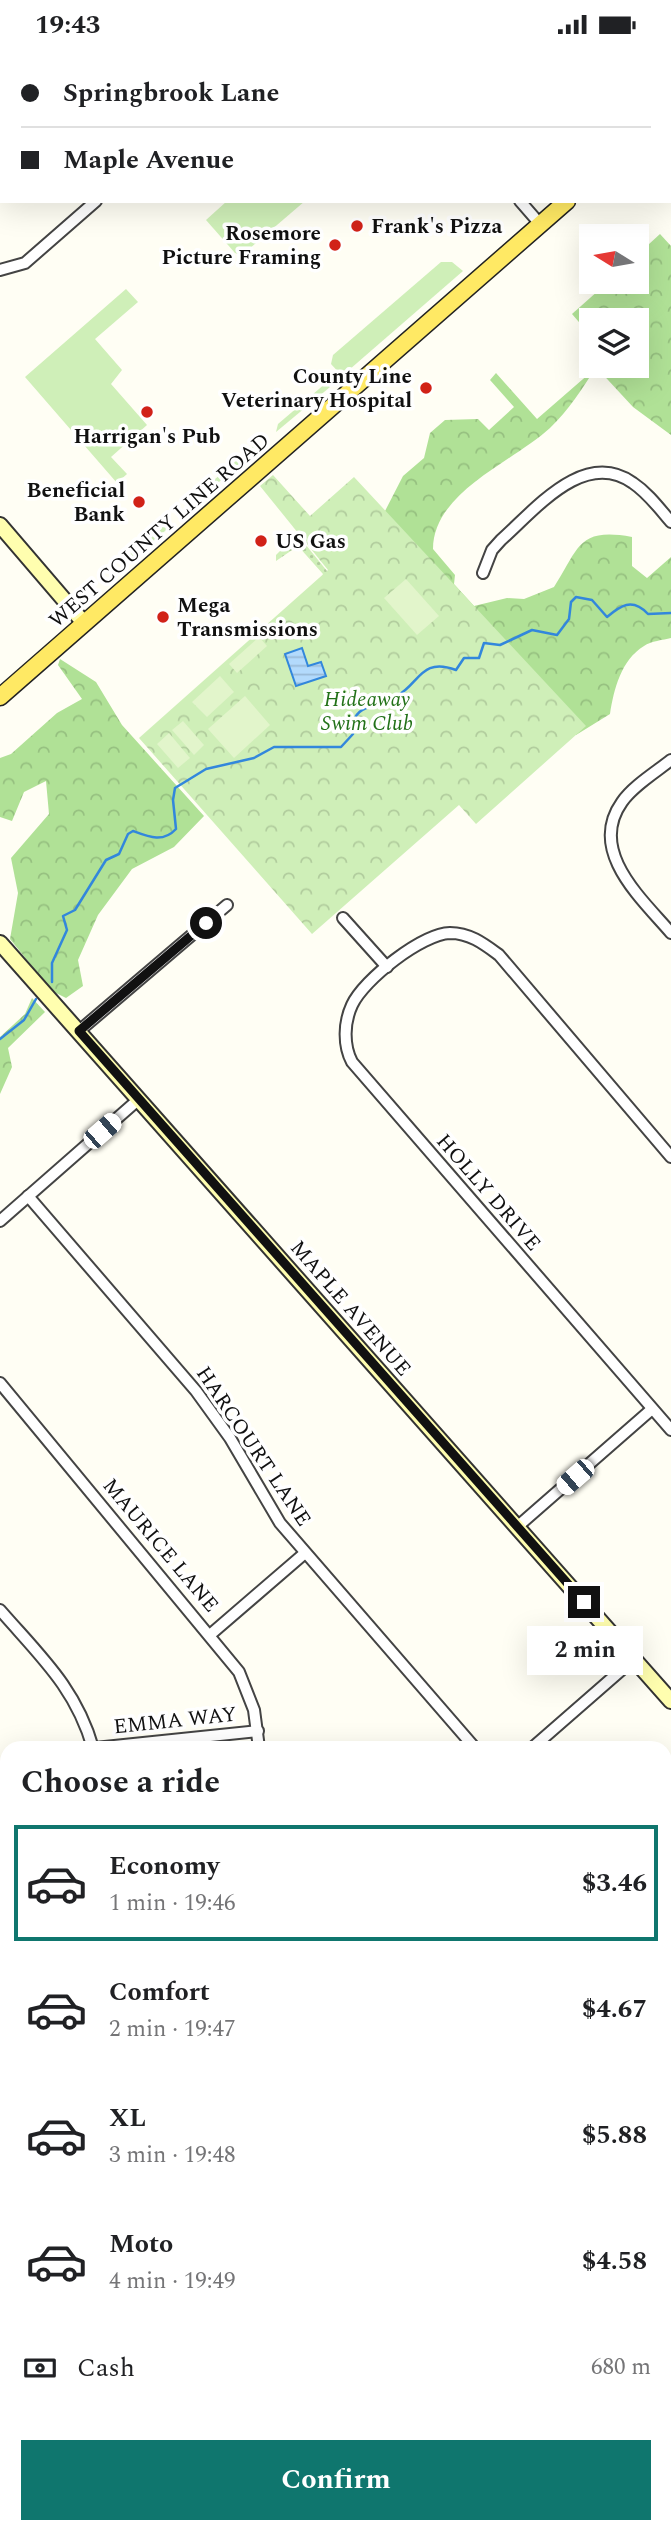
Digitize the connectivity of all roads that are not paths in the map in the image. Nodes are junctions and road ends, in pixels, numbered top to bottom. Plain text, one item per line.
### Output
1 (94, 203) edge
2 (522, 203) edge
3 (565, 203) edge
4 (540, 225) junction
5 (5, 269) edge
6 (671, 522) edge
7 (0, 525) edge
8 (483, 573) dead end
9 (84, 623) junction
10 (0, 697) edge
11 (671, 759) edge
12 (227, 905) dead end
13 (343, 918) dead end
14 (671, 933) edge
15 (0, 943) edge
16 (387, 967) junction
17 (79, 1031) junction
18 (139, 1099) junction
19 (671, 1157) edge
20 (28, 1196) junction
21 (0, 1221) edge
22 (0, 1383) edge
23 (652, 1409) junction
24 (671, 1430) edge
25 (517, 1527) junction
26 (305, 1553) junction
27 (0, 1610) edge
28 (211, 1635) junction
29 (634, 1659) junction
30 (671, 1702) edge
31 (258, 1731) junction
32 (92, 1741) edge
33 (162, 1741) edge
34 (259, 1741) edge
35 (469, 1741) edge
36 (540, 1741) edge

1 - 5 street
2 - 4 street
3 - 4 main road, WEST COUNTY LINE ROAD
4 - 9 main road, WEST COUNTY LINE ROAD
6 - 8 street
7 - 9 street
9 - 10 main road, WEST COUNTY LINE ROAD
11 - 14 street
12 - 17 street
13 - 16 street
15 - 17 street, MAPLE AVENUE
16 - 19 street, HOLLY DRIVE
16 - 23 street, HOLLY DRIVE
17 - 18 street, MAPLE AVENUE
18 - 20 street
18 - 25 street, MAPLE AVENUE
20 - 21 street
20 - 26 street, HARCOURT LANE
22 - 28 street, MAURICE LANE
23 - 24 street, HOLLY DRIVE
23 - 25 street
25 - 29 street, MAPLE AVENUE
26 - 28 street
26 - 35 street, HARCOURT LANE
27 - 32 street
28 - 31 street, MAURICE LANE
29 - 30 street, MAPLE AVENUE
29 - 36 street
31 - 33 street, EMMA WAY
31 - 34 street, MAURICE LANE

